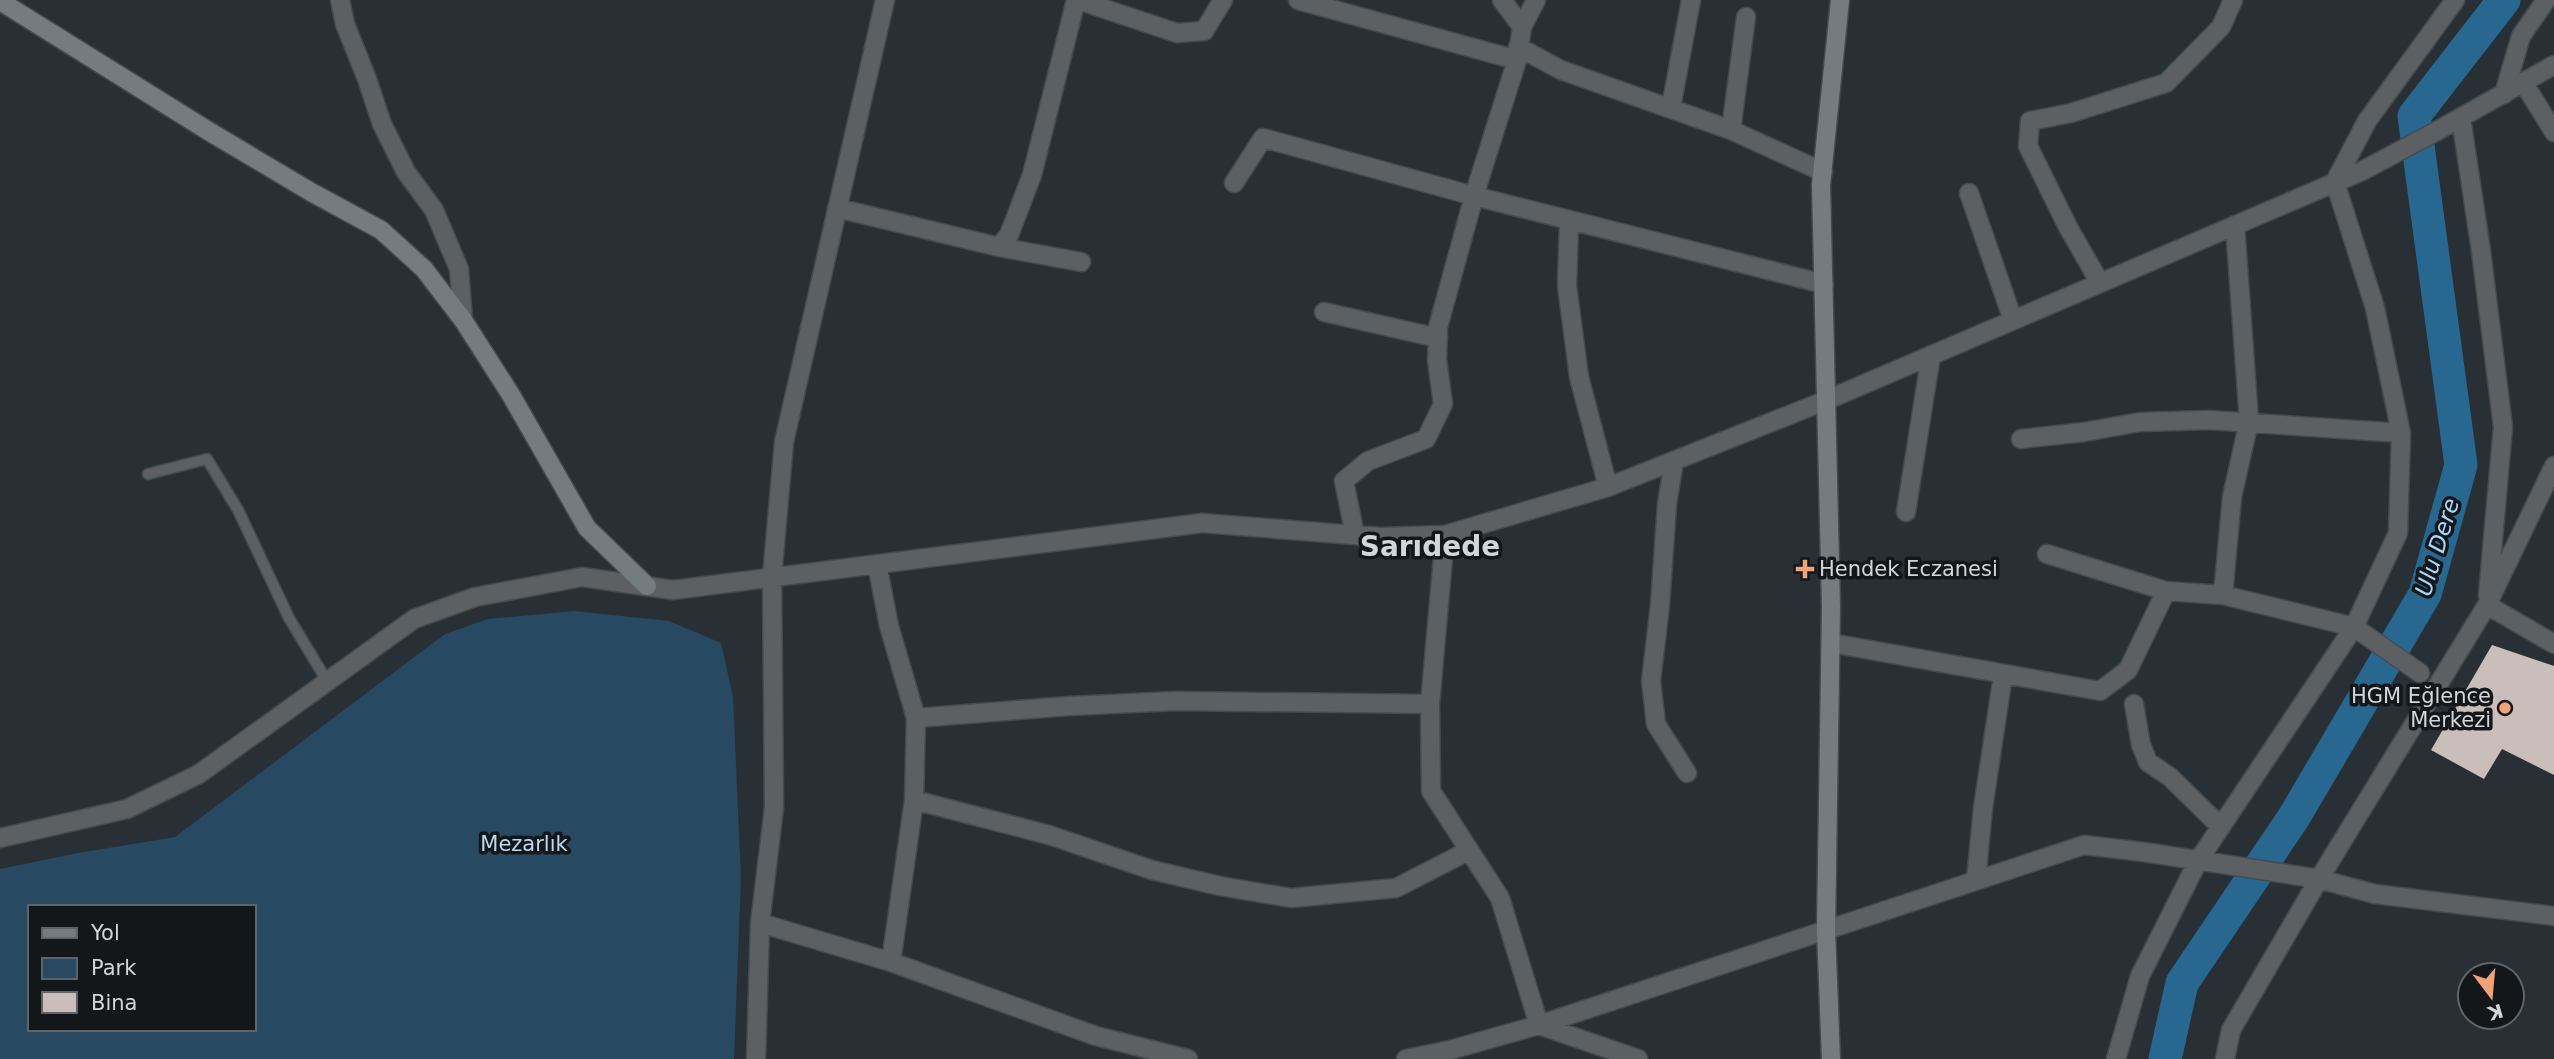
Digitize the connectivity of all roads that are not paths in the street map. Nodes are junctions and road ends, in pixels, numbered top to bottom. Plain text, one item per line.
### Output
1 (340, 0) edge
2 (886, 0) edge
3 (1077, 0) edge
4 (1223, 0) edge
5 (1298, 0) edge
6 (1502, 0) edge
7 (1536, 0) edge
8 (1691, 0) edge
9 (1840, 0) edge
10 (2233, 0) edge
11 (2455, 0) edge
12 (2546, 0) edge
13 (0, 1) edge
14 (1746, 17) dead end
15 (1522, 27) junction
16 (1518, 54) junction
17 (2554, 65) edge
18 (2523, 82) junction
19 (2504, 94) junction
20 (1671, 107) junction
21 (2460, 118) junction
22 (1731, 130) junction
23 (2554, 132) edge
24 (1823, 172) junction
25 (2335, 182) junction
26 (1234, 183) dead end
27 (1969, 193) dead end
28 (1474, 195) junction
29 (837, 208) junction
30 (1569, 220) junction
31 (2235, 225) junction
32 (999, 247) junction
33 (1081, 262) dead end
34 (2100, 283) junction
35 (1824, 284) junction
36 (1324, 312) dead end
37 (463, 320) junction
38 (2013, 320) junction
39 (1438, 338) junction
40 (1931, 355) junction
41 (1827, 400) junction
42 (2249, 421) junction
43 (2401, 433) junction
44 (2021, 439) dead end
45 (1674, 461) junction
46 (2554, 466) edge
47 (148, 474) dead end
48 (1608, 487) junction
49 (1906, 512) dead end
50 (1355, 535) junction
51 (1445, 536) junction
52 (2047, 554) dead end
53 (877, 564) junction
54 (772, 577) junction
55 (647, 586) junction
56 (2166, 592) junction
57 (2223, 596) junction
58 (2487, 605) junction
59 (2354, 627) junction
60 (1831, 643) junction
61 (2554, 644) edge
62 (2420, 673) dead end
63 (2003, 675) junction
64 (327, 681) junction
65 (1430, 704) junction
66 (2134, 704) dead end
67 (916, 718) junction
68 (1687, 773) dead end
69 (914, 800) junction
70 (2221, 827) junction
71 (0, 838) edge
72 (1468, 851) junction
73 (2198, 861) junction
74 (2319, 879) junction
75 (1976, 880) junction
76 (2554, 916) edge
77 (760, 923) junction
78 (1826, 929) junction
79 (891, 962) junction
80 (1539, 1025) junction
81 (756, 1059) edge
82 (1188, 1059) edge
83 (1406, 1059) edge
84 (1638, 1059) edge
85 (1831, 1059) edge
86 (2116, 1059) edge
87 (2225, 1059) edge

1 - 37 street
2 - 29 street
3 - 4 street
3 - 32 street
5 - 16 street
6 - 15 street
7 - 15 street
8 - 20 street
9 - 24 main road
10 - 34 street
11 - 25 street
12 - 19 street
13 - 37 main road
14 - 22 street
15 - 16 street
16 - 20 street
16 - 28 street
17 - 18 street
18 - 19 street
18 - 23 street
19 - 21 street
20 - 22 street
21 - 25 street
21 - 58 street
22 - 24 street
24 - 35 main road
25 - 31 street
25 - 43 street
26 - 28 street
27 - 38 street
28 - 30 street
28 - 39 street
29 - 32 street
29 - 54 street
30 - 35 street
30 - 48 street
31 - 34 street
31 - 42 street
32 - 33 street
34 - 38 street
35 - 41 main road
36 - 39 street
37 - 55 main road
38 - 40 street
39 - 50 street
40 - 41 street
40 - 49 street
41 - 45 street
41 - 60 main road
42 - 43 street
42 - 44 street
42 - 57 street
43 - 59 street
45 - 48 street
45 - 68 street
46 - 58 street
47 - 64 lane
48 - 51 street
50 - 51 street
50 - 53 street
51 - 65 street
52 - 56 street
53 - 54 street
53 - 67 street
54 - 55 street
54 - 77 street
55 - 64 street
56 - 57 street
56 - 63 street
57 - 59 street
58 - 61 street
58 - 74 street
59 - 62 street
59 - 70 street
60 - 63 street
60 - 78 main road
63 - 75 street
64 - 71 street
65 - 67 street
65 - 72 street
66 - 70 street
67 - 69 street
69 - 72 street
69 - 79 street
70 - 73 street
72 - 80 street
73 - 74 street
73 - 75 street
73 - 86 street
74 - 76 street
74 - 87 street
75 - 78 street
77 - 79 street
77 - 81 street
78 - 80 street
78 - 85 main road
79 - 82 street
80 - 83 street
80 - 84 street

